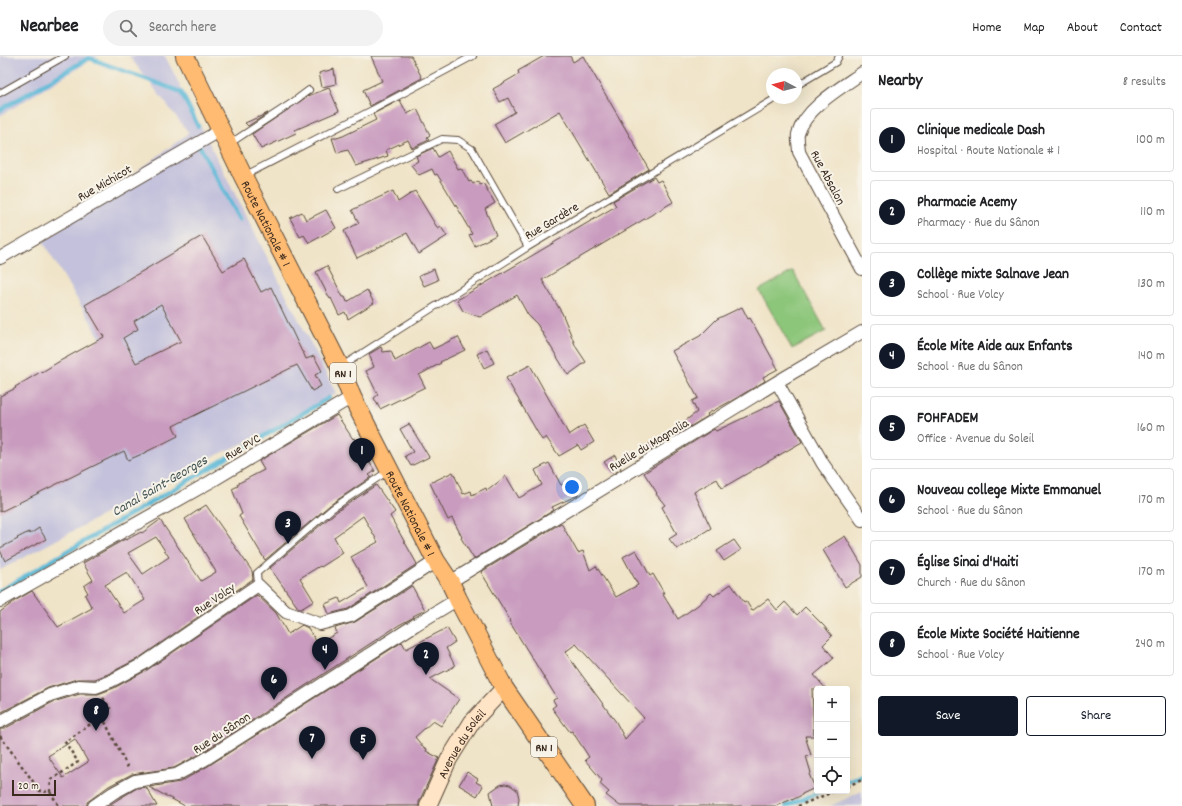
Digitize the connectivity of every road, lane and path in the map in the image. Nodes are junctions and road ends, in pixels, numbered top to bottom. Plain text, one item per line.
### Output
1 (65, 56) edge
2 (185, 56) edge
3 (473, 56) edge
4 (839, 56) edge
5 (862, 72) edge
6 (802, 82) edge
7 (309, 90) dead end
8 (0, 93) edge
9 (766, 104) edge
10 (225, 137) junction
11 (244, 176) junction
12 (338, 189) dead end
13 (528, 247) junction
14 (0, 258) edge
15 (862, 269) edge
16 (862, 332) edge
17 (340, 367) junction
18 (778, 382) junction
19 (352, 397) junction
20 (390, 470) junction
21 (862, 520) edge
22 (436, 562) junction
23 (450, 582) junction
24 (258, 585) junction
25 (458, 599) junction
26 (0, 601) edge
27 (96, 686) junction
28 (504, 688) junction
29 (102, 716) junction
30 (0, 722) edge
31 (0, 736) edge
32 (862, 780) edge
33 (135, 781) junction
34 (850, 785) edge
35 (50, 792) junction
36 (828, 794) edge
37 (59, 806) edge
38 (94, 806) edge
39 (428, 806) edge
40 (584, 806) edge
41 (798, 806) edge

1 - 8 lane
2 - 10 main road, Route Nationale # 1 / RN 1
3 - 11 lane
4 - 6 lane
5 - 15 street, Rue Absalon
7 - 10 lane
9 - 13 lane, Rue Gardère
10 - 11 main road, Route Nationale # 1 / RN 1
10 - 14 street, Rue Michicot
11 - 17 main road, Route Nationale # 1 / RN 1
12 - 13 lane
13 - 17 lane, Rue Gardère
16 - 18 street, Ruelle du Magnolia
17 - 19 main road, Route Nationale # 1 / RN 1
18 - 21 street
18 - 23 street, Ruelle du Magnolia
19 - 20 main road, Route Nationale # 1 / RN 1
19 - 26 street, Rue PVC
20 - 22 main road, Route Nationale # 1 / RN 1
20 - 24 lane
22 - 23 main road, Route Nationale # 1 / RN 1
22 - 24 street
23 - 25 main road, Route Nationale # 1 / RN 1
24 - 27 street, Rue Volcy
25 - 28 main road, Route Nationale # 1 / RN 1
25 - 33 street, Rue du Sânon
27 - 29 path
27 - 30 street, Rue Volcy
28 - 39 main road, Avenue du Soleil
28 - 40 main road, Route Nationale # 1 / RN 1
29 - 33 path
29 - 35 path
31 - 35 path
32 - 34 path
33 - 38 street, Rue du Sânon
35 - 37 path
36 - 41 path

